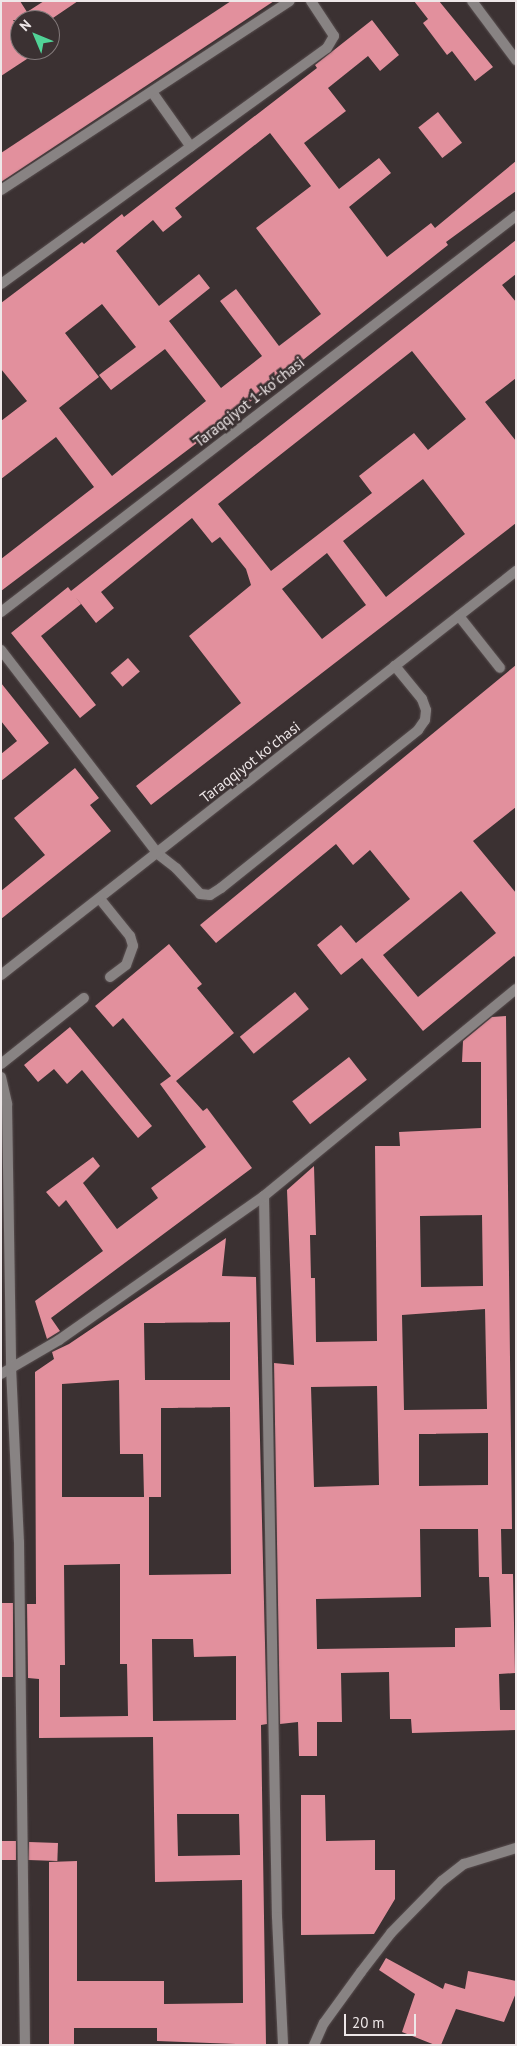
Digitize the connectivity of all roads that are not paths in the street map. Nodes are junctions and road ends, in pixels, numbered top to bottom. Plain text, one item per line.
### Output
1 (290, 1) edge
2 (472, 1) edge
3 (314, 5) edge
4 (516, 60) edge
5 (152, 92) junction
6 (191, 146) junction
7 (1, 190) edge
8 (516, 216) edge
9 (2, 283) edge
10 (516, 571) edge
11 (1, 612) edge
12 (459, 616) junction
13 (1, 650) edge
14 (395, 666) junction
15 (500, 668) dead end
16 (158, 854) junction
17 (100, 899) junction
18 (1, 975) edge
19 (110, 977) dead end
20 (514, 994) edge
21 (84, 998) dead end
22 (1, 1064) edge
23 (1, 1077) edge
24 (264, 1196) junction
25 (11, 1367) junction
26 (1, 1374) edge
27 (516, 1848) edge
28 (25, 2045) edge
29 (283, 2045) edge
30 (314, 2045) edge

1 - 5 street
2 - 4 street
3 - 6 street
5 - 6 street
5 - 7 street
6 - 9 street
8 - 11 street, Taraqqiyot 1-koʻchasi
10 - 12 street, Taraqqiyot koʻchasi
12 - 14 street, Taraqqiyot koʻchasi
12 - 15 street
13 - 16 street
14 - 16 street, Taraqqiyot koʻchasi
14 - 16 street
16 - 17 street, Taraqqiyot koʻchasi
17 - 18 street, Taraqqiyot koʻchasi
17 - 19 street
20 - 24 street
21 - 22 street
23 - 25 street
24 - 25 street
24 - 29 street
25 - 26 street
25 - 28 street
27 - 30 street

